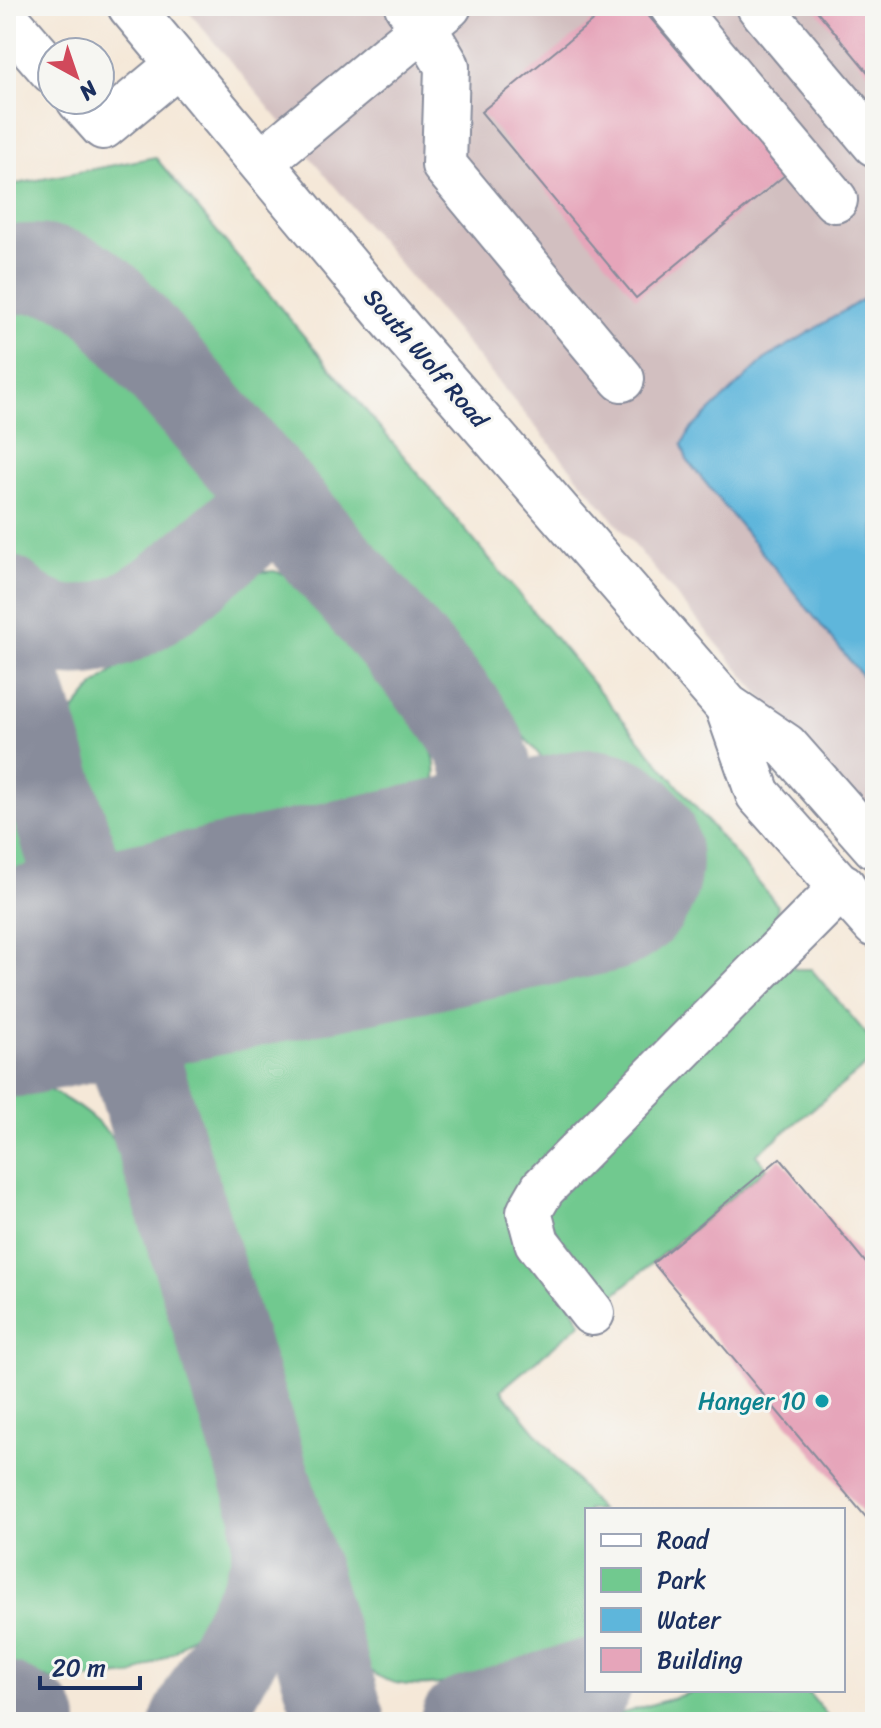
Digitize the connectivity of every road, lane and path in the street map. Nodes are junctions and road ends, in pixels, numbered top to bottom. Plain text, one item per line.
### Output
1 (130, 6) edge
2 (672, 6) edge
3 (759, 6) edge
4 (427, 13) edge
5 (6, 18) edge
6 (179, 64) junction
7 (31, 67) edge
8 (93, 116) edge
9 (875, 144) edge
10 (261, 162) junction
11 (835, 200) dead end
12 (622, 379) dead end
13 (727, 706) junction
14 (875, 847) edge
15 (843, 886) junction
16 (875, 925) edge
17 (592, 1313) dead end

1 - 6 main road, South Wolf Road
2 - 11 main road
3 - 9 main road
4 - 10 main road
4 - 12 main road
5 - 7 main road
6 - 8 main road
6 - 10 main road, South Wolf Road
10 - 13 main road, South Wolf Road
13 - 14 main road, South Wolf Road
13 - 15 main road, South Wolf Road
15 - 16 main road, South Wolf Road
15 - 17 main road

